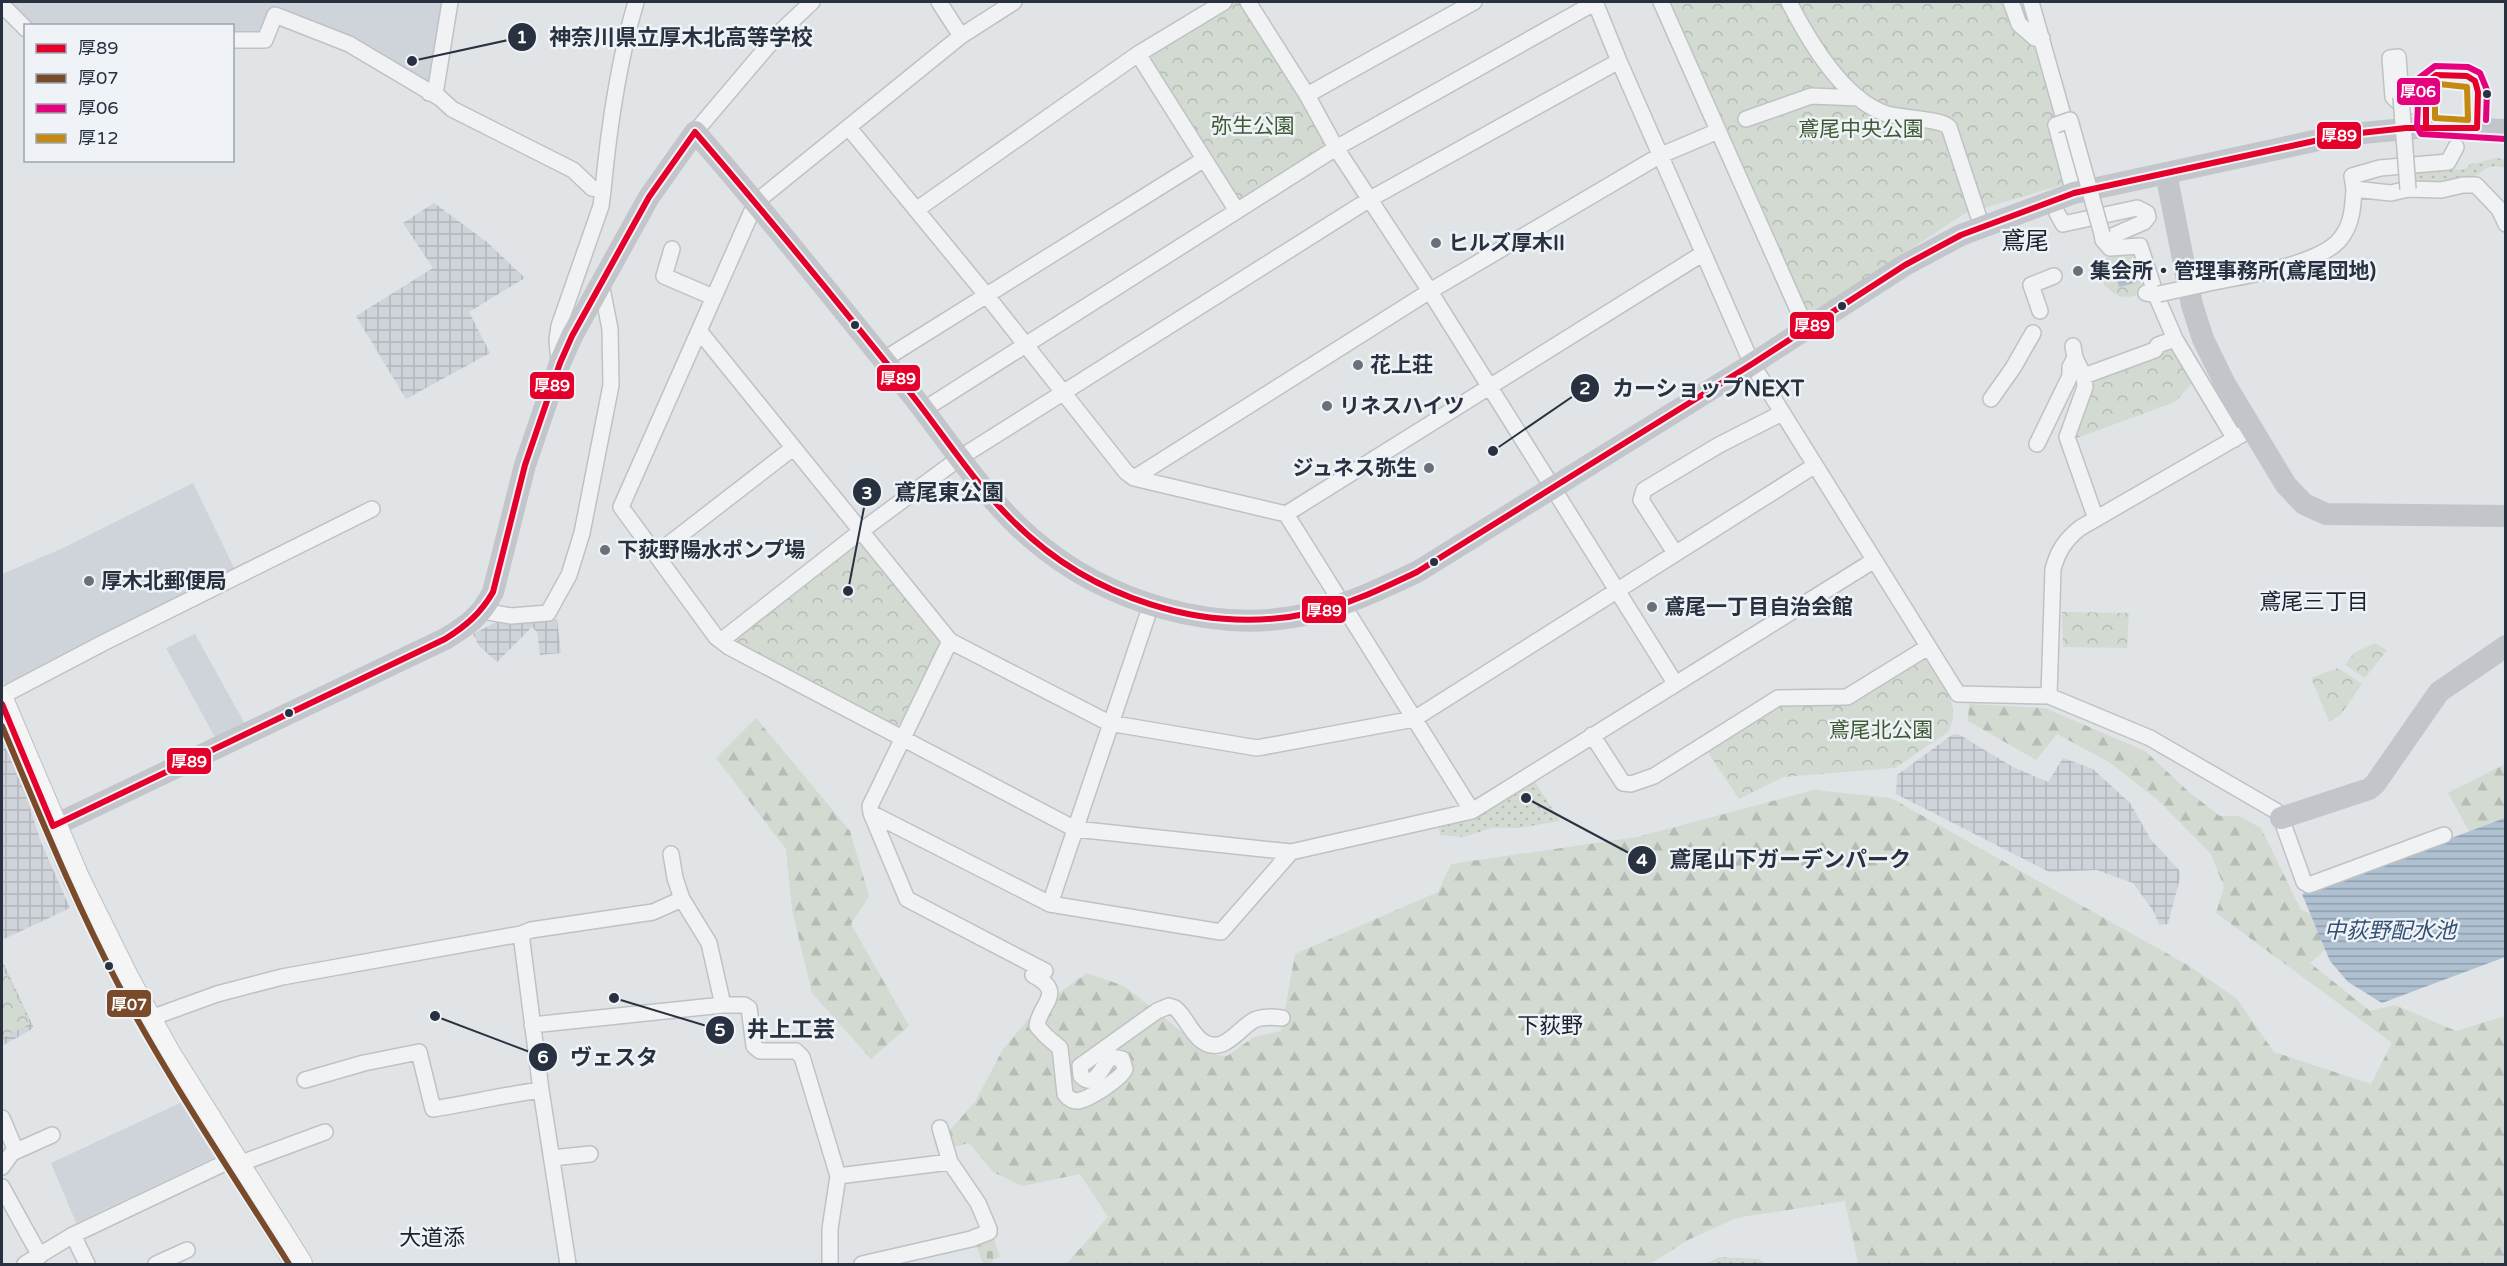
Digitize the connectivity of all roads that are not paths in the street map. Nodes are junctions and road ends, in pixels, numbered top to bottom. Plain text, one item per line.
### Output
1 (450, 2) edge
2 (636, 2) edge
3 (812, 2) edge
4 (939, 2) edge
5 (1014, 2) edge
6 (1224, 2) edge
7 (1248, 2) edge
8 (1474, 2) edge
9 (1595, 2) edge
10 (1661, 2) edge
11 (1790, 2) edge
12 (2011, 2) edge
13 (2031, 2) edge
14 (4, 12) edge
15 (24, 27) edge
16 (960, 36) junction
17 (2042, 38) junction
18 (234, 40) edge
19 (1138, 54) junction
20 (1620, 61) junction
21 (429, 93) junction
22 (1307, 95) junction
23 (1859, 98) junction
24 (2406, 101) dead end
25 (1746, 120) dead end
26 (849, 128) junction
27 (2505, 130) edge
28 (1718, 131) junction
29 (695, 132) junction
30 (2456, 147) dead end
31 (1336, 148) junction
32 (1659, 156) junction
33 (1203, 160) junction
34 (2166, 173) junction
35 (2354, 189) junction
36 (2408, 189) junction
37 (603, 190) junction
38 (2079, 192) junction
39 (1370, 199) junction
40 (756, 202) junction
41 (916, 210) junction
42 (1237, 212) junction
43 (2057, 213) dead end
44 (2505, 224) edge
45 (1982, 227) junction
46 (2103, 237) junction
47 (672, 249) dead end
48 (1702, 254) junction
49 (2054, 276) dead end
50 (601, 283) junction
51 (1430, 291) junction
52 (2154, 294) junction
53 (987, 296) junction
54 (712, 297) junction
55 (2040, 311) dead end
56 (1806, 328) junction
57 (700, 332) junction
58 (2033, 333) dead end
59 (2175, 339) junction
60 (1026, 345) junction
61 (883, 360) junction
62 (560, 363) junction
63 (1752, 364) junction
64 (2084, 376) junction
65 (1488, 386) junction
66 (1063, 392) junction
67 (1991, 399) dead end
68 (923, 410) junction
69 (1782, 413) junction
70 (2244, 434) junction
71 (2037, 444) dead end
72 (793, 448) junction
73 (961, 457) junction
74 (1814, 466) junction
75 (1134, 478) junction
76 (1552, 486) junction
77 (372, 509) dead end
78 (1286, 514) junction
79 (2505, 516) edge
80 (2096, 519) junction
81 (861, 531) junction
82 (1675, 553) junction
83 (656, 554) junction
84 (1873, 561) junction
85 (1616, 590) junction
86 (1344, 604) junction
87 (1151, 605) junction
88 (483, 611) junction
89 (722, 640) junction
90 (950, 641) junction
91 (2505, 646) edge
92 (1928, 647) junction
93 (1675, 682) junction
94 (2, 696) edge
95 (2049, 696) junction
96 (2, 704) edge
97 (1414, 719) junction
98 (1109, 723) junction
99 (1592, 735) junction
100 (903, 740) junction
101 (1472, 811) junction
102 (872, 813) junction
103 (2281, 818) junction
104 (53, 826) junction
105 (1075, 829) junction
106 (2444, 836) dead end
107 (1291, 852) junction
108 (671, 854) dead end
109 (682, 899) junction
110 (1050, 904) junction
111 (521, 934) junction
112 (723, 1005) junction
113 (1282, 1018) dead end
114 (148, 1019) junction
115 (532, 1025) junction
116 (311, 1074) dead end
117 (541, 1090) junction
118 (2, 1118) edge
119 (940, 1128) dead end
120 (318, 1130) dead end
121 (52, 1135) dead end
122 (16, 1151) junction
123 (590, 1154) dead end
124 (552, 1158) junction
125 (235, 1162) junction
126 (950, 1162) junction
127 (2, 1167) edge
128 (838, 1176) junction
129 (2, 1187) edge
130 (73, 1235) junction
131 (187, 1250) dead end
132 (40, 1256) junction
133 (25, 1264) edge
134 (87, 1264) edge
135 (156, 1264) edge
136 (299, 1264) edge
137 (568, 1264) edge
138 (830, 1264) edge
139 (862, 1264) edge

1 - 21 street
2 - 37 street
3 - 29 street
4 - 16 street
5 - 16 street
6 - 19 street
7 - 22 street
8 - 22 street
9 - 20 street
9 - 31 street
10 - 28 street
11 - 23 street
12 - 17 street
13 - 17 street
14 - 15 street
16 - 26 street
17 - 38 street
18 - 21 street
19 - 33 street
19 - 41 street
20 - 32 street
20 - 39 street
21 - 37 street
22 - 31 street
23 - 25 street
23 - 45 street
24 - 36 street, bridge
26 - 40 street
26 - 41 street
27 - 34 street
28 - 32 street
28 - 56 street
29 - 40 street
29 - 50 street
30 - 35 street
31 - 39 street
31 - 42 street
32 - 48 street
32 - 51 street
33 - 42 street
33 - 53 street
34 - 38 street
34 - 70 street
35 - 36 street
35 - 52 street, bridge
36 - 44 street
37 - 62 street
38 - 45 street
38 - 46 street, bridge
39 - 51 street
39 - 66 street
40 - 54 street
40 - 61 street
41 - 53 street
42 - 60 street
43 - 46 street
45 - 56 street
46 - 52 street
47 - 54 street
48 - 63 street
48 - 65 street
49 - 55 street
50 - 62 street
50 - 88 street
51 - 65 street
51 - 75 street
52 - 59 street
53 - 60 street
53 - 61 street
54 - 57 street
56 - 63 street
57 - 72 street
57 - 83 street
58 - 67 street
59 - 64 street
59 - 70 street
60 - 66 street
60 - 68 street
61 - 68 street
62 - 88 street
63 - 69 street
63 - 76 street
64 - 71 street
64 - 80 street
65 - 76 street
65 - 78 street
66 - 73 street
66 - 75 street
68 - 73 street
69 - 74 street
69 - 82 street
70 - 79 street
70 - 80 street
72 - 81 street
72 - 83 street
73 - 81 street
73 - 87 street
74 - 82 street
74 - 84 street
75 - 78 street
76 - 85 street
76 - 86 street
77 - 94 street
78 - 86 street
80 - 95 street
81 - 89 street
81 - 90 street
82 - 85 street
83 - 89 street
84 - 92 street
84 - 93 street
85 - 93 street
85 - 97 street
86 - 87 street
86 - 97 street
87 - 98 street
88 - 104 street
89 - 100 street
90 - 98 street
90 - 100 street
91 - 103 street
92 - 95 street
92 - 99 street
93 - 99 street
95 - 103 street
96 - 104 main road
97 - 98 street
97 - 101 street
98 - 105 street
99 - 101 street
100 - 102 street
100 - 105 street
101 - 107 street
102 - 110 street
102 - 113 street
103 - 106 street
104 - 114 main road
105 - 107 street
105 - 110 street
107 - 110 street
108 - 109 street
109 - 111 street
109 - 112 street
111 - 114 street
111 - 115 street
112 - 115 street
112 - 128 street
114 - 125 main road
115 - 117 street
116 - 117 street
117 - 124 street
118 - 122 street
119 - 126 street
120 - 125 street
121 - 122 street
122 - 127 street
123 - 124 street
124 - 137 street
125 - 130 street
125 - 136 main road
126 - 128 street
126 - 139 street
128 - 138 street
129 - 132 street
130 - 132 street
130 - 134 street
131 - 135 street
132 - 133 street

